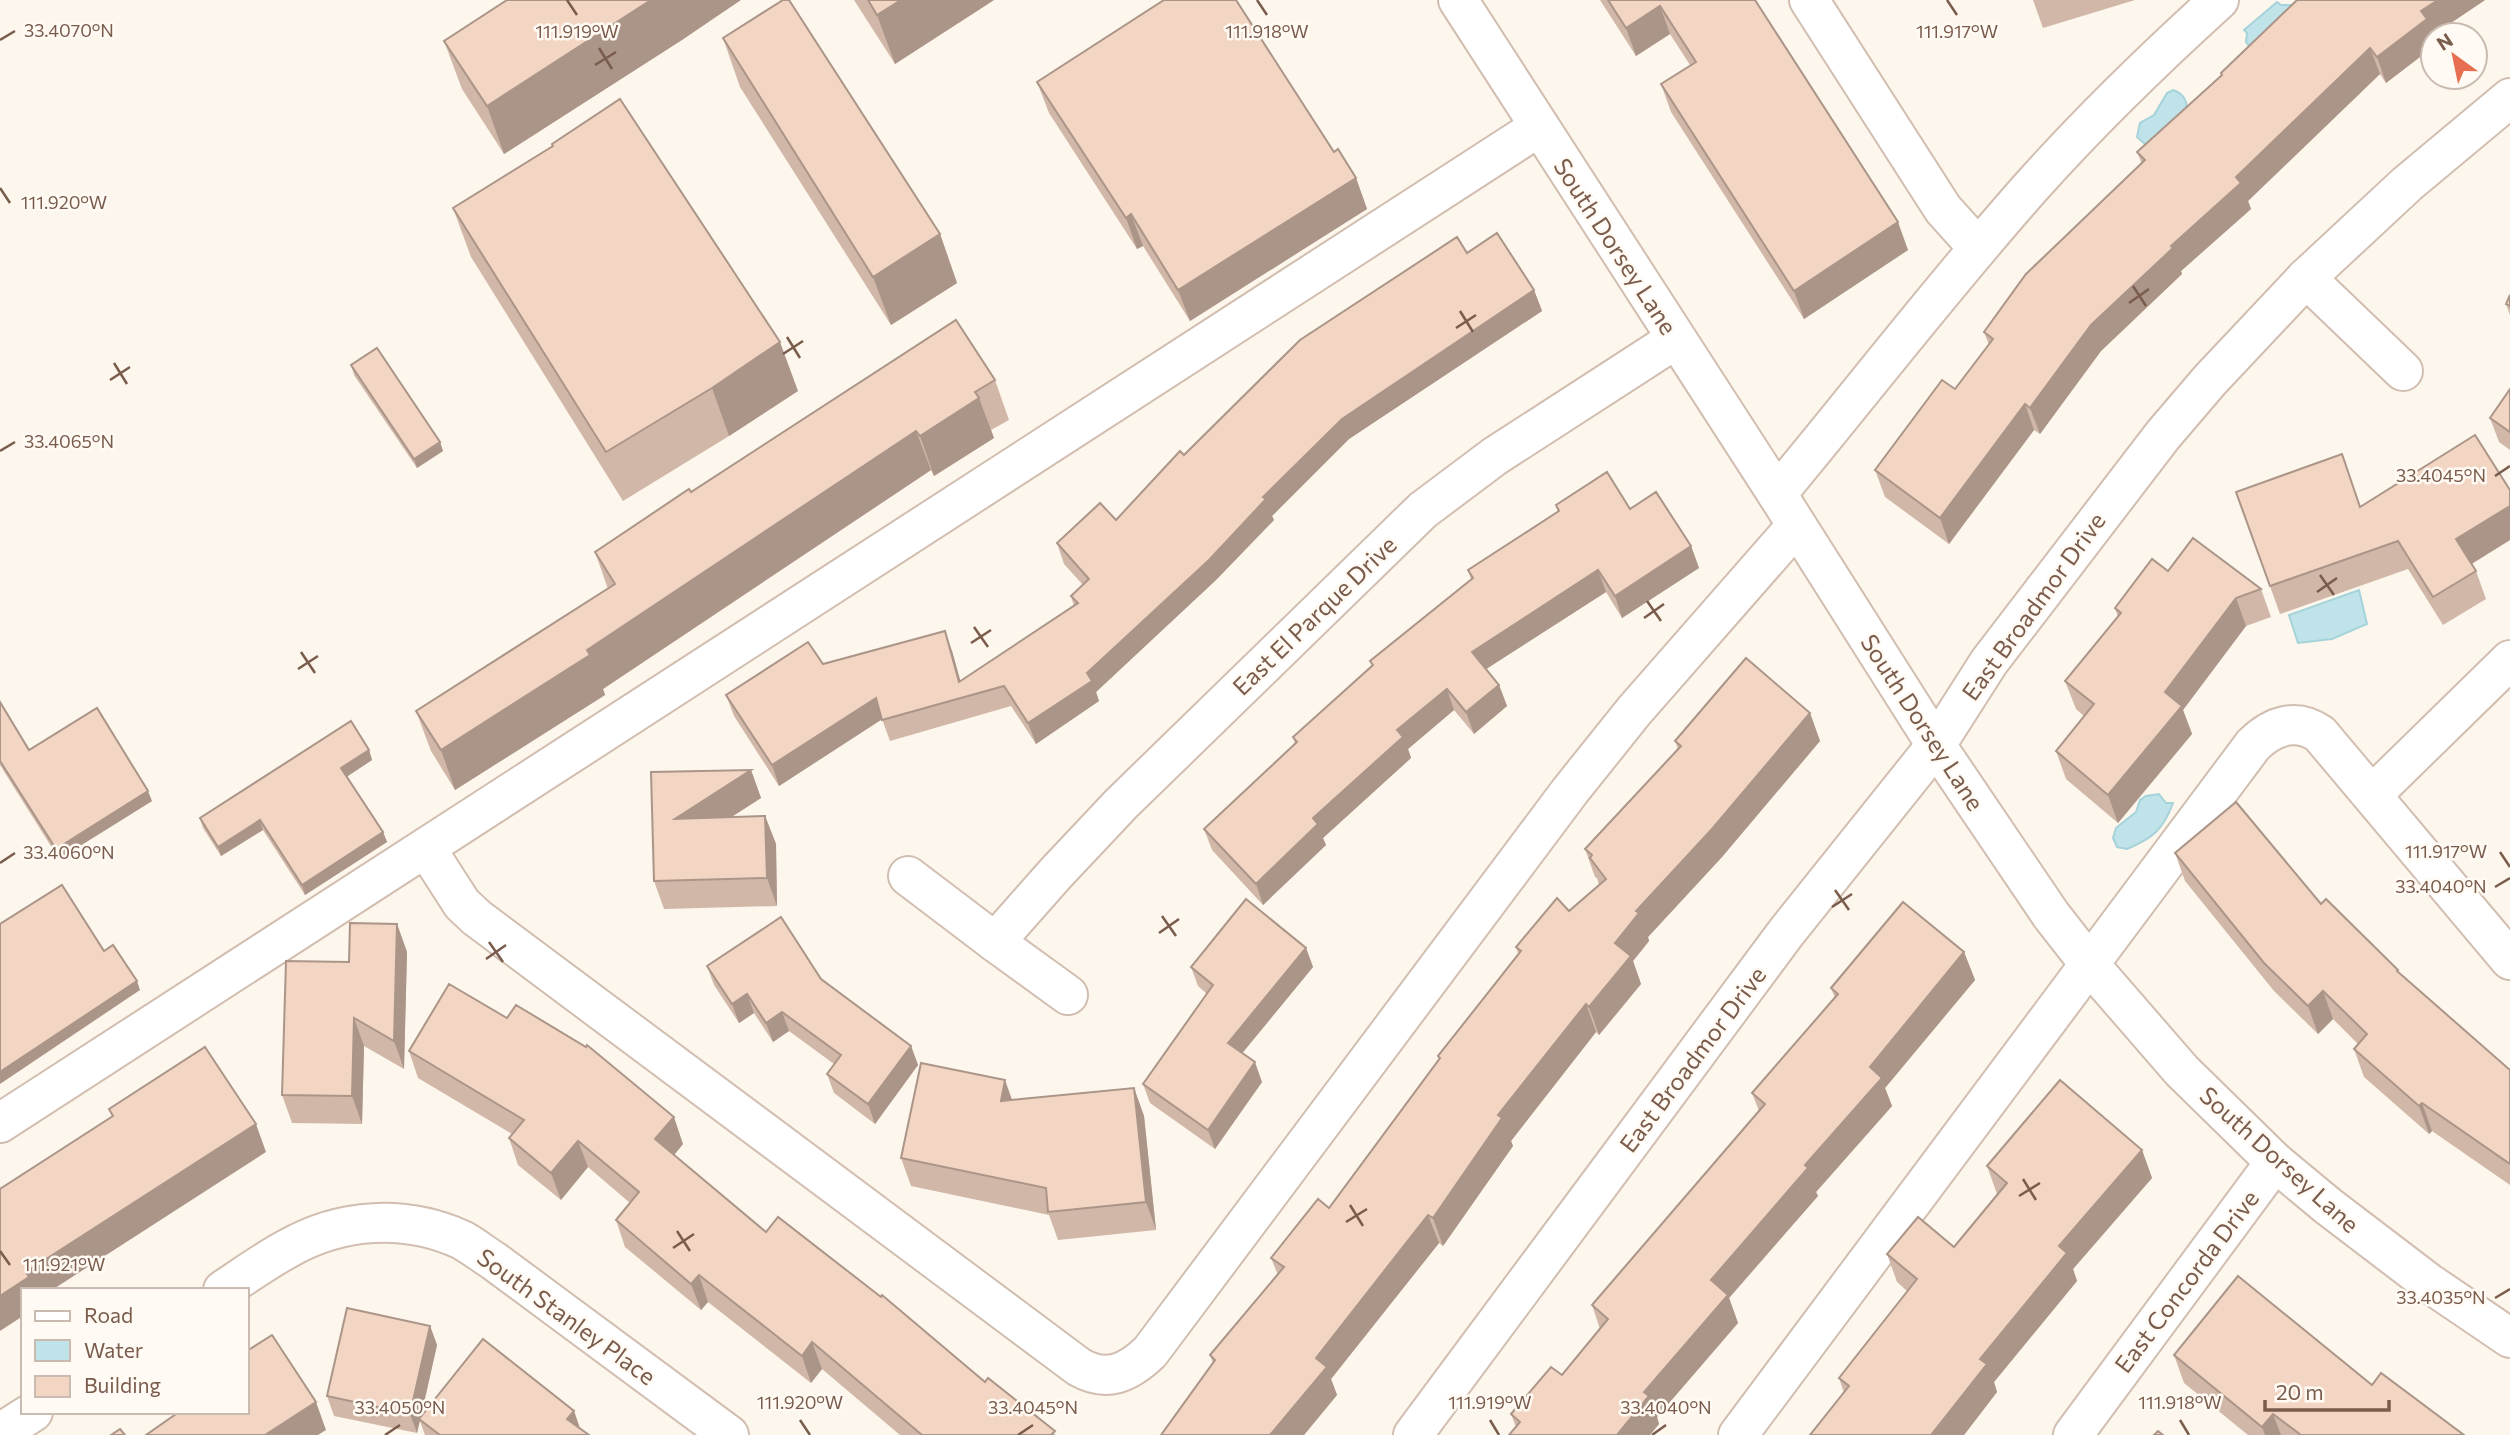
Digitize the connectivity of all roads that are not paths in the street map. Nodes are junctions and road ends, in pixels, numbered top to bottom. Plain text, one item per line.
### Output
1 (1458, 0) edge
2 (1809, 0) edge
3 (2219, 0) edge
4 (2510, 98) edge
5 (1539, 127) junction
6 (1979, 248) junction
7 (2306, 278) junction
8 (1676, 339) junction
9 (2403, 371) dead end
10 (1777, 494) junction
11 (1796, 526) junction
12 (2510, 660) edge
13 (1936, 744) junction
14 (2372, 795) junction
15 (426, 848) junction
16 (908, 876) dead end
17 (995, 942) junction
18 (2510, 960) edge
19 (2090, 965) junction
20 (1068, 995) dead end
21 (0, 1123) edge
22 (2275, 1162) junction
23 (226, 1288) edge
24 (2510, 1338) edge
25 (30, 1414) edge
26 (0, 1433) edge
27 (729, 1435) edge
28 (1413, 1435) edge
29 (1738, 1435) edge
30 (2073, 1435) edge

1 - 5 street, South Dorsey Lane
2 - 6 street
3 - 6 street
4 - 7 street, East Broadmor Drive
5 - 8 street, South Dorsey Lane
5 - 15 street
6 - 10 street
7 - 9 street
7 - 13 street, East Broadmor Drive
8 - 10 street, South Dorsey Lane
8 - 17 street, East El Parque Drive
10 - 11 street, South Dorsey Lane
11 - 13 street, South Dorsey Lane
11 - 15 street
12 - 14 street
13 - 19 street, South Dorsey Lane
13 - 28 street, East Broadmor Drive
14 - 18 street
14 - 19 street
15 - 21 street
16 - 17 street
17 - 20 street
19 - 22 street, South Dorsey Lane
19 - 29 street
22 - 24 street, South Dorsey Lane
22 - 30 street, East Concorda Drive
23 - 27 street, South Stanley Place
25 - 26 street

